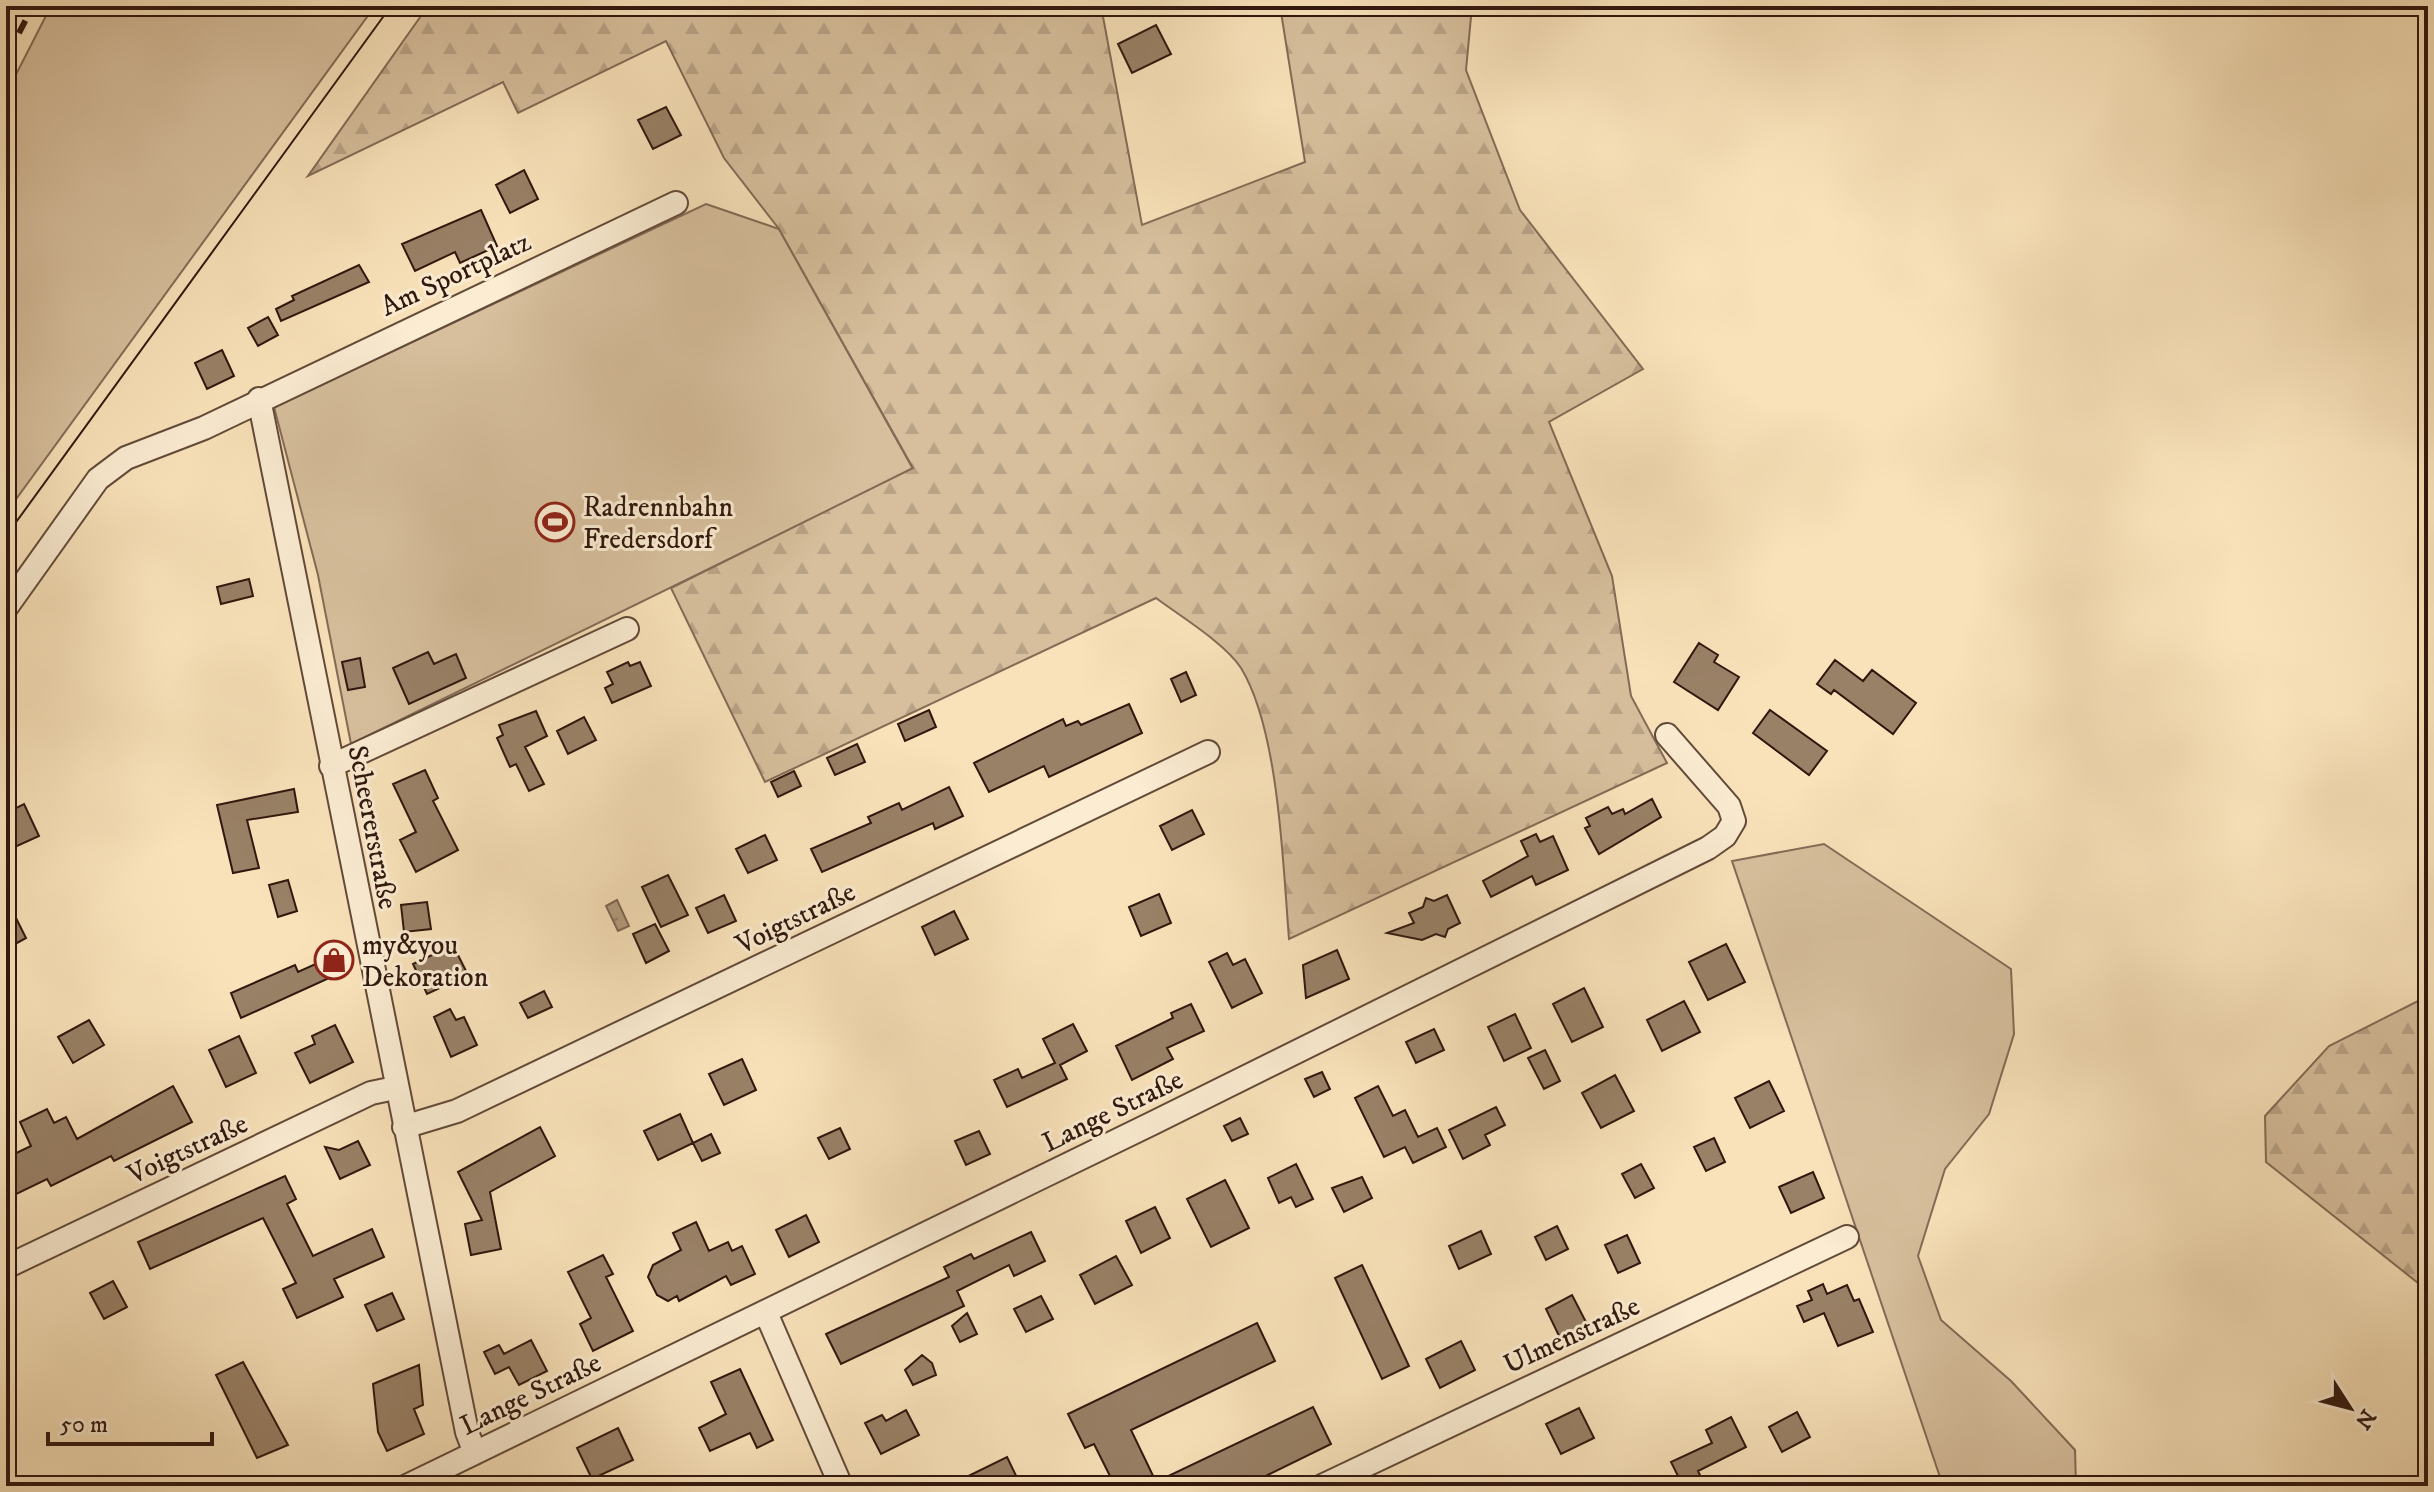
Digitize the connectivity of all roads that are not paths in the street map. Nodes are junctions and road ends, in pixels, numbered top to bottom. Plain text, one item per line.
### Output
1 (676, 203) dead end
2 (259, 399) junction
3 (6, 608) edge
4 (627, 629) dead end
5 (1667, 735) dead end
6 (1208, 752) dead end
7 (331, 766) junction
8 (395, 1088) junction
9 (404, 1127) junction
10 (1847, 1237) dead end
11 (6, 1267) edge
12 (766, 1313) junction
13 (475, 1453) junction
14 (407, 1486) edge
15 (841, 1486) edge
16 (1322, 1486) edge

1 - 2 street, Am Sportplatz
2 - 3 street, Am Sportplatz
2 - 7 street, Scheererstraße
4 - 7 street
5 - 12 street, Lange Straße
6 - 9 street, Voigtstraße
7 - 8 street, Scheererstraße
8 - 9 street, Scheererstraße
8 - 11 street, Voigtstraße
9 - 13 street, Scheererstraße
10 - 16 street, Ulmenstraße
12 - 13 street, Lange Straße
12 - 15 street
13 - 14 street, Lange Straße

